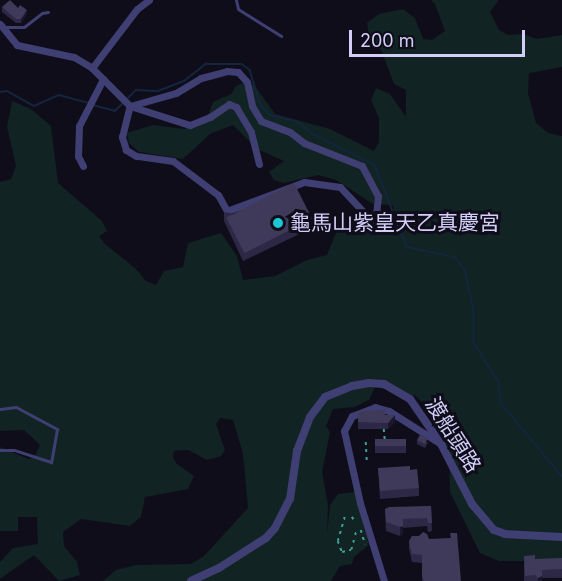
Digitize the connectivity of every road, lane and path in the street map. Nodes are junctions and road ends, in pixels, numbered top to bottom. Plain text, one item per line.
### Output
1 (148, 0) edge
2 (236, 0) edge
3 (48, 12) dead end
4 (1, 25) edge
5 (281, 36) dead end
6 (92, 68) junction
7 (103, 79) junction
8 (127, 103) junction
9 (259, 164) dead end
10 (83, 166) dead end
11 (365, 214) junction
12 (345, 218) dead end
13 (0, 409) edge
14 (384, 429) edge
15 (366, 442) dead end
16 (441, 444) junction
17 (385, 447) edge
18 (0, 450) edge
19 (367, 461) dead end
20 (345, 517) dead end
21 (352, 518) dead end
22 (356, 523) dead end
23 (356, 531) dead end
24 (562, 537) edge
25 (191, 581) edge
26 (384, 581) edge

1 - 6 street
2 - 5 lane
3 - 4 lane
4 - 6 street
6 - 7 street
7 - 8 street
7 - 10 street
8 - 9 street
8 - 11 street
8 - 11 street
11 - 12 street
13 - 18 lane
14 - 17 path
15 - 19 path
16 - 24 street, 渡船頭路
16 - 25 street, 渡船頭路
16 - 26 street
20 - 23 path
21 - 22 path

